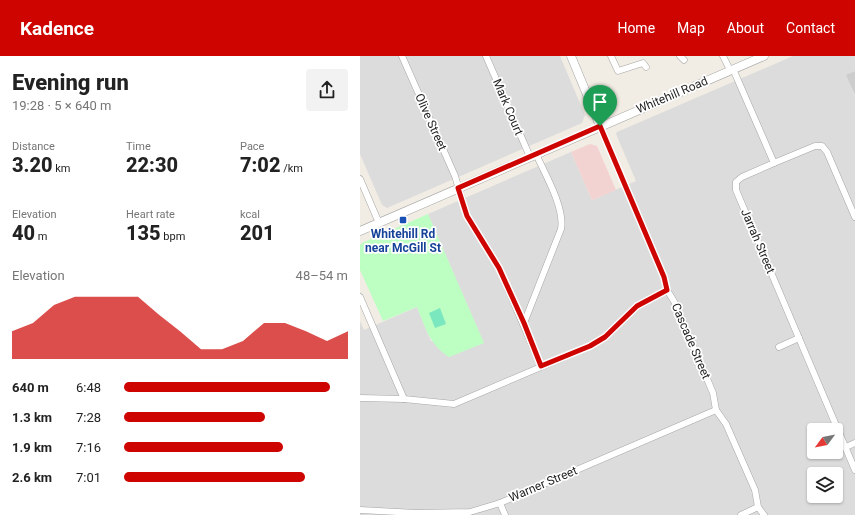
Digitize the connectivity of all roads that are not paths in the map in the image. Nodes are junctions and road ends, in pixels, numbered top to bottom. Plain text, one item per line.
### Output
1 (402, 56) edge
2 (486, 56) edge
3 (571, 56) edge
4 (611, 56) edge
5 (723, 56) edge
6 (764, 56) edge
7 (646, 67) dead end
8 (732, 70) junction
9 (600, 126) junction
10 (533, 156) junction
11 (774, 163) junction
12 (360, 179) edge
13 (458, 188) junction
14 (855, 218) edge
15 (379, 222) junction
16 (360, 231) edge
17 (667, 290) junction
18 (360, 297) edge
19 (524, 323) junction
20 (799, 338) junction
21 (779, 347) dead end
22 (541, 366) junction
23 (360, 398) edge
24 (404, 399) junction
25 (716, 410) junction
26 (855, 443) edge
27 (846, 447) junction
28 (855, 470) edge
29 (500, 503) junction
30 (758, 507) junction
31 (360, 510) edge
32 (505, 515) edge
33 (740, 515) edge
34 (764, 515) edge

1 - 13 street, Olive Street
2 - 10 street, Mark Court
3 - 9 street, Cascade Street
4 - 7 street
5 - 8 street
6 - 8 street, Whitehill Road
8 - 9 street, Whitehill Road
8 - 11 street
9 - 10 street, Whitehill Road
9 - 17 street, Cascade Street
10 - 13 street, Whitehill Road
10 - 19 street, Mark Court
11 - 14 street
11 - 20 street, Jarrah Street
12 - 15 street
13 - 15 street, Whitehill Road
13 - 19 street, Olive Street
15 - 16 street, Whitehill Road
17 - 22 street
17 - 25 street, Cascade Street
18 - 24 street
19 - 22 street, Olive Street
20 - 21 street
20 - 27 street, Jarrah Street
22 - 24 street
23 - 24 street
25 - 29 street, Warner Street
25 - 30 street, Cascade Street
26 - 27 street
27 - 28 street, Jarrah Street
29 - 31 street, Warner Street
29 - 32 street
30 - 33 street
30 - 34 street, Cascade Street

